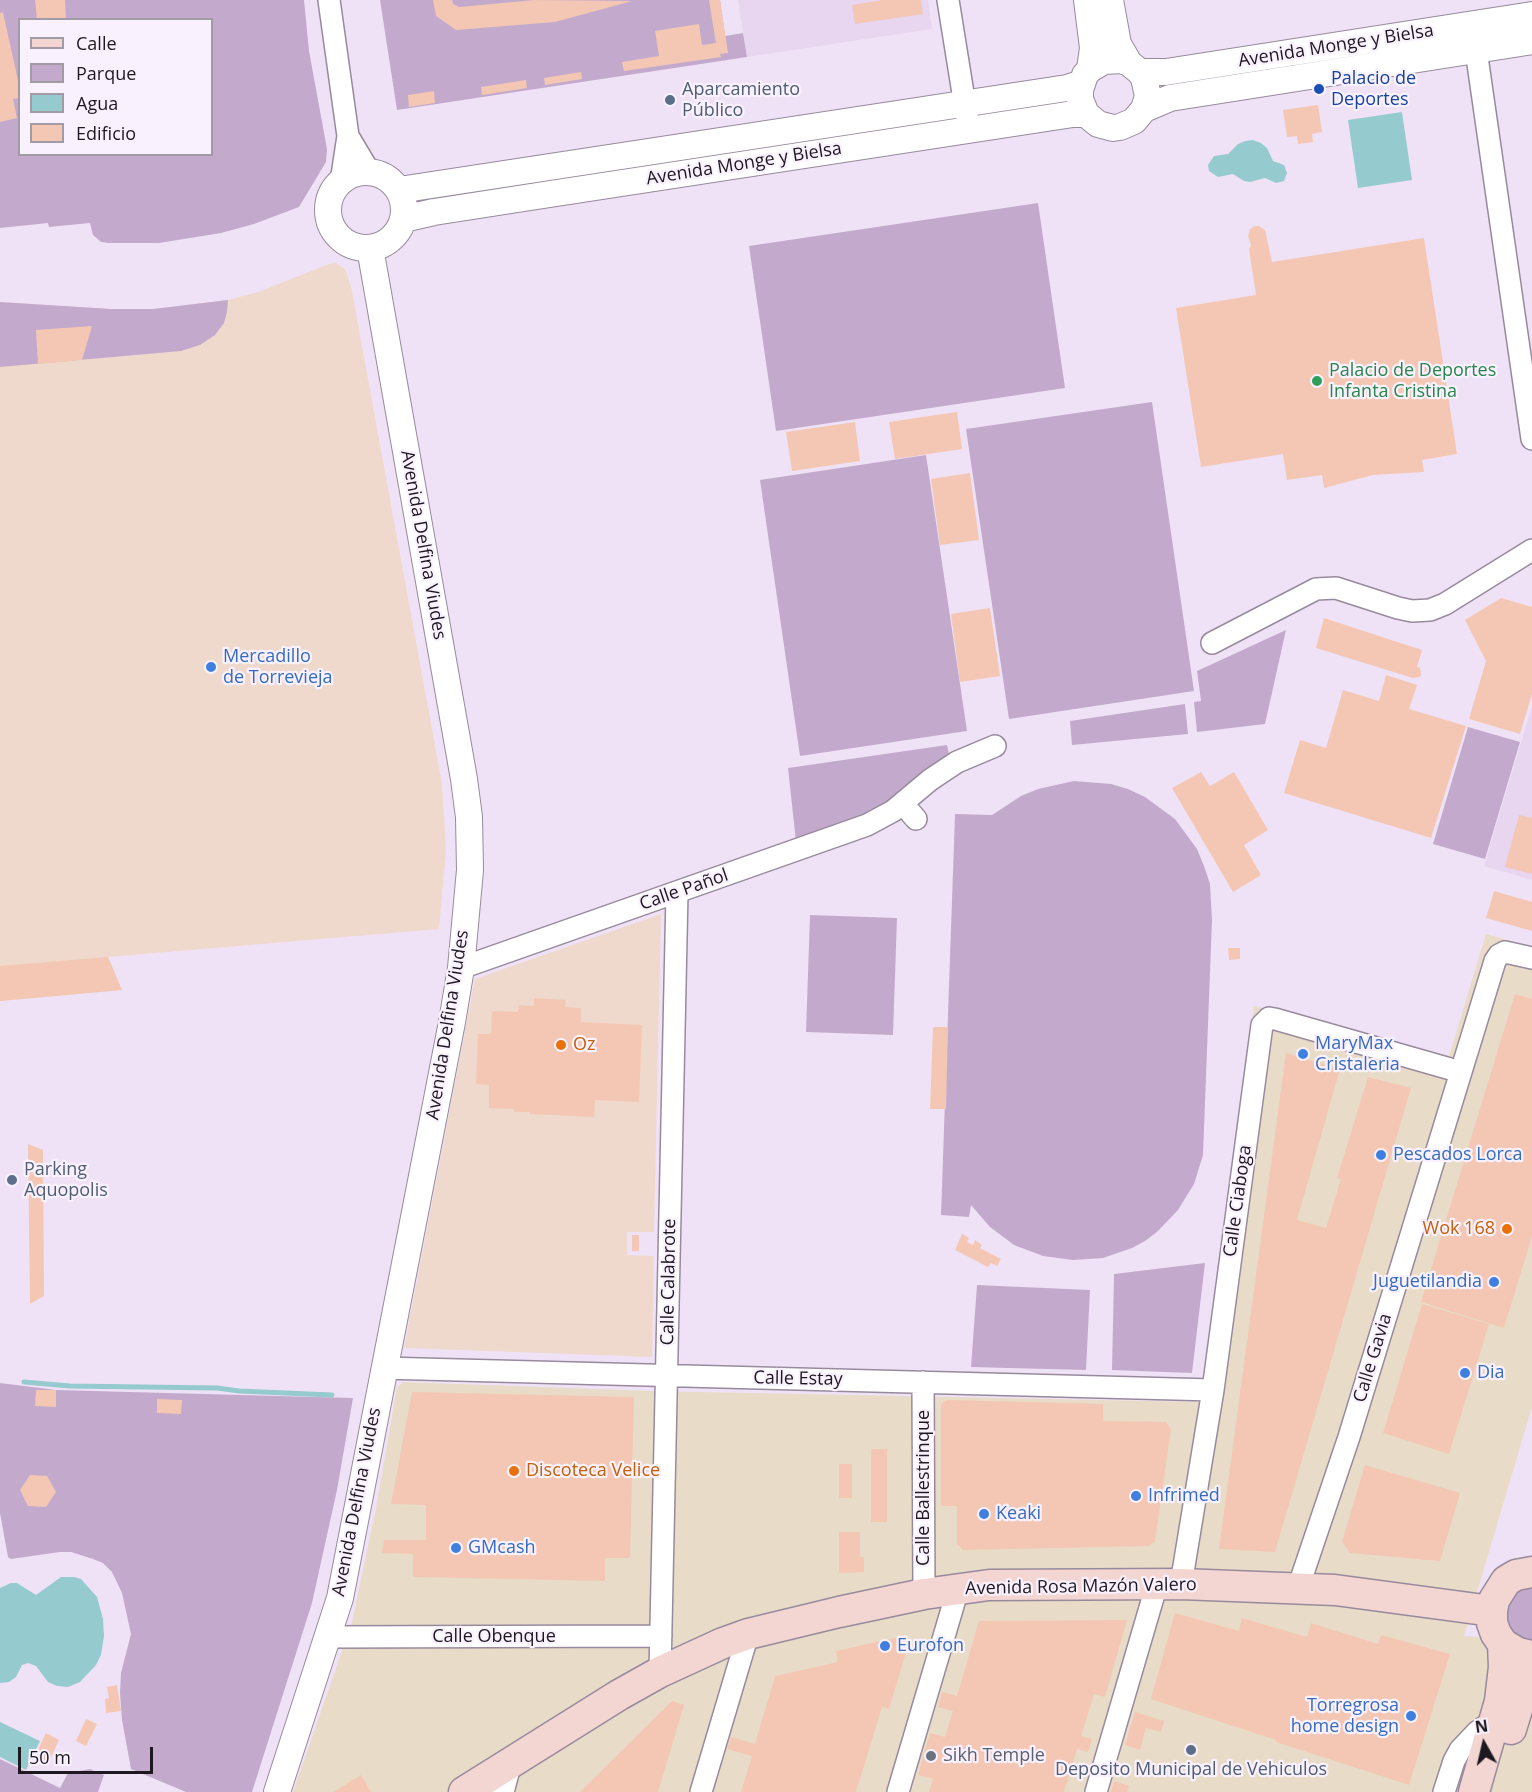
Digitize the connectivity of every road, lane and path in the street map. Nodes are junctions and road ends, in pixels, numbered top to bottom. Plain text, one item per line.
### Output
1 (329, 0) edge
2 (948, 0) edge
3 (1087, 0) edge
4 (1110, 0) edge
5 (1532, 15) edge
6 (1532, 41) edge
7 (1476, 50) junction
8 (1135, 68) junction
9 (1086, 76) junction
10 (964, 104) junction
11 (1144, 109) junction
12 (1086, 114) junction
13 (969, 130) junction
14 (348, 136) junction
15 (370, 173) junction
16 (341, 182) junction
17 (399, 190) junction
18 (403, 219) junction
19 (370, 248) junction
20 (1532, 440) edge
21 (1532, 550) edge
22 (1212, 643) dead end
23 (995, 746) dead end
24 (677, 893) junction
25 (1532, 958) edge
26 (461, 968) junction
27 (1461, 1072) junction
28 (383, 1368) junction
29 (667, 1375) junction
30 (923, 1382) junction
31 (1213, 1390) junction
32 (1530, 1570) edge
33 (1169, 1584) junction
34 (958, 1588) junction
35 (1298, 1588) junction
36 (924, 1594) junction
37 (1492, 1611) junction
38 (748, 1634) junction
39 (661, 1636) junction
40 (328, 1637) junction
41 (1503, 1644) junction
42 (1532, 1656) edge
43 (660, 1672) junction
44 (1532, 1674) edge
45 (1496, 1719) junction
46 (511, 1762) junction
47 (277, 1792) edge
48 (464, 1792) edge
49 (503, 1792) edge
50 (700, 1792) edge
51 (898, 1792) edge
52 (1096, 1792) edge
53 (1444, 1792) edge
54 (1474, 1792) edge
55 (1492, 1792) edge

1 - 14 street
2 - 10 street
3 - 9 street
4 - 8 street
5 - 8 street, Avenida Monge y Bielsa
6 - 7 street, Avenida Monge y Bielsa
7 - 11 street, Avenida Monge y Bielsa
7 - 20 street
8 - 9 street
8 - 11 street
9 - 10 street, Avenida Monge y Bielsa
9 - 12 street
10 - 13 street
10 - 17 street, Avenida Monge y Bielsa
11 - 12 street
12 - 13 street, Avenida Monge y Bielsa
13 - 18 street, Avenida Monge y Bielsa
14 - 15 street
14 - 16 street
15 - 16 street
15 - 17 street
16 - 19 street
17 - 18 street
18 - 19 street
19 - 26 street, Avenida Delfina Viudes
21 - 22 street
23 - 24 street, Calle Pañol
24 - 26 street, Calle Pañol
24 - 29 street, Calle Calabrote
25 - 27 street, Calle Gavia
26 - 28 street, Avenida Delfina Viudes
27 - 31 street, Calle Ciaboga
27 - 35 street, Calle Gavia
28 - 29 street, Calle Estay
28 - 40 street, Avenida Delfina Viudes
29 - 30 street, Calle Estay
29 - 39 street, Calle Calabrote
30 - 31 street, Calle Estay
30 - 36 street, Calle Ballestrinque
31 - 33 street, Calle Ciaboga
32 - 37 main road
33 - 34 main road, Avenida Rosa Mazón Valero
33 - 35 main road, Avenida Rosa Mazón Valero
33 - 52 street, Calle Ciaboga
34 - 36 main road, Avenida Rosa Mazón Valero
34 - 51 street
35 - 37 main road, Avenida Rosa Mazón Valero
36 - 38 main road, Avenida Rosa Mazón Valero
37 - 41 main road
38 - 43 main road, Avenida Rosa Mazón Valero
38 - 50 street
39 - 40 street, Calle Obenque
39 - 43 street, Calle Calabrote
40 - 47 street, Avenida Delfina Viudes
41 - 42 main road
41 - 45 main road
43 - 46 main road, Avenida Rosa Mazón Valero
44 - 55 main road
45 - 53 street
45 - 54 main road
46 - 48 main road, Avenida Rosa Mazón Valero
46 - 49 street

